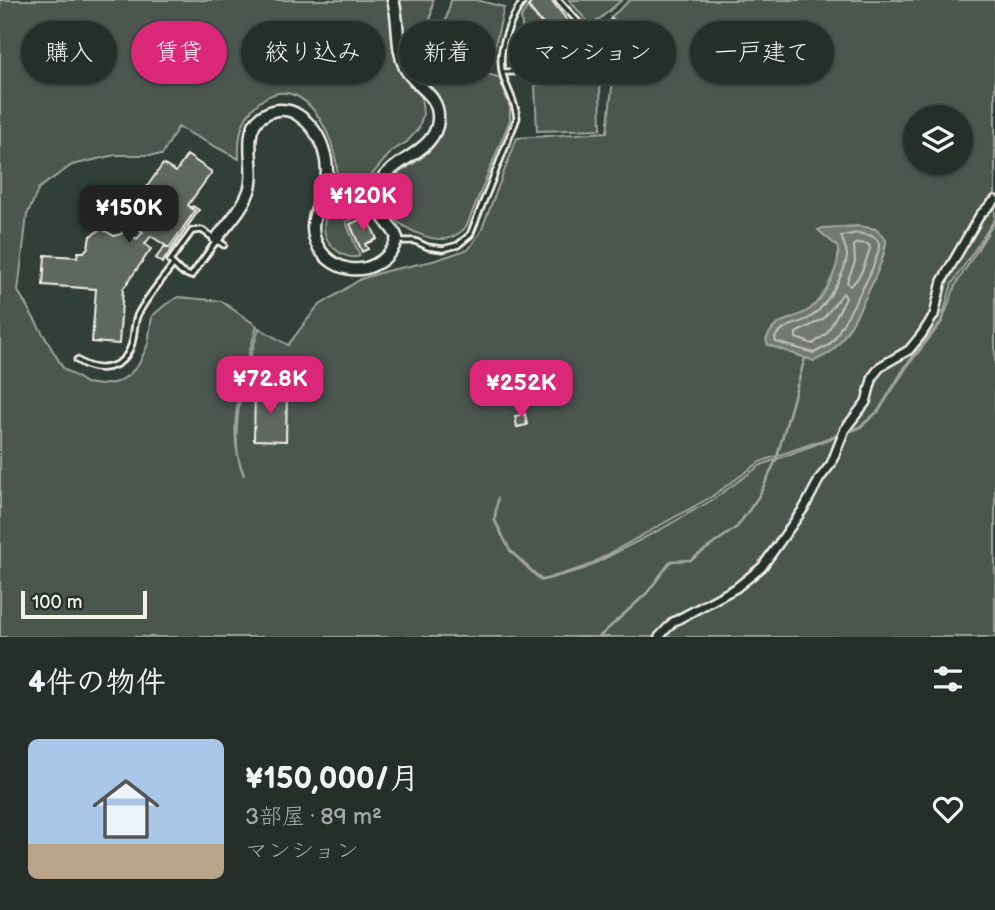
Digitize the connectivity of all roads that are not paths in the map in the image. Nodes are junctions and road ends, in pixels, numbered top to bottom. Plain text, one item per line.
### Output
1 (393, 0) edge
2 (524, 0) edge
3 (558, 0) edge
4 (577, 21) edge
5 (502, 72) junction
6 (509, 72) edge
7 (995, 200) edge
8 (396, 241) junction
9 (219, 242) junction
10 (173, 265) junction
11 (77, 360) dead end
12 (659, 637) edge

1 - 8 street
2 - 5 lane
3 - 4 lane
5 - 6 lane
5 - 8 lane
7 - 12 street
8 - 9 street
9 - 10 lane
9 - 10 lane
10 - 11 lane

